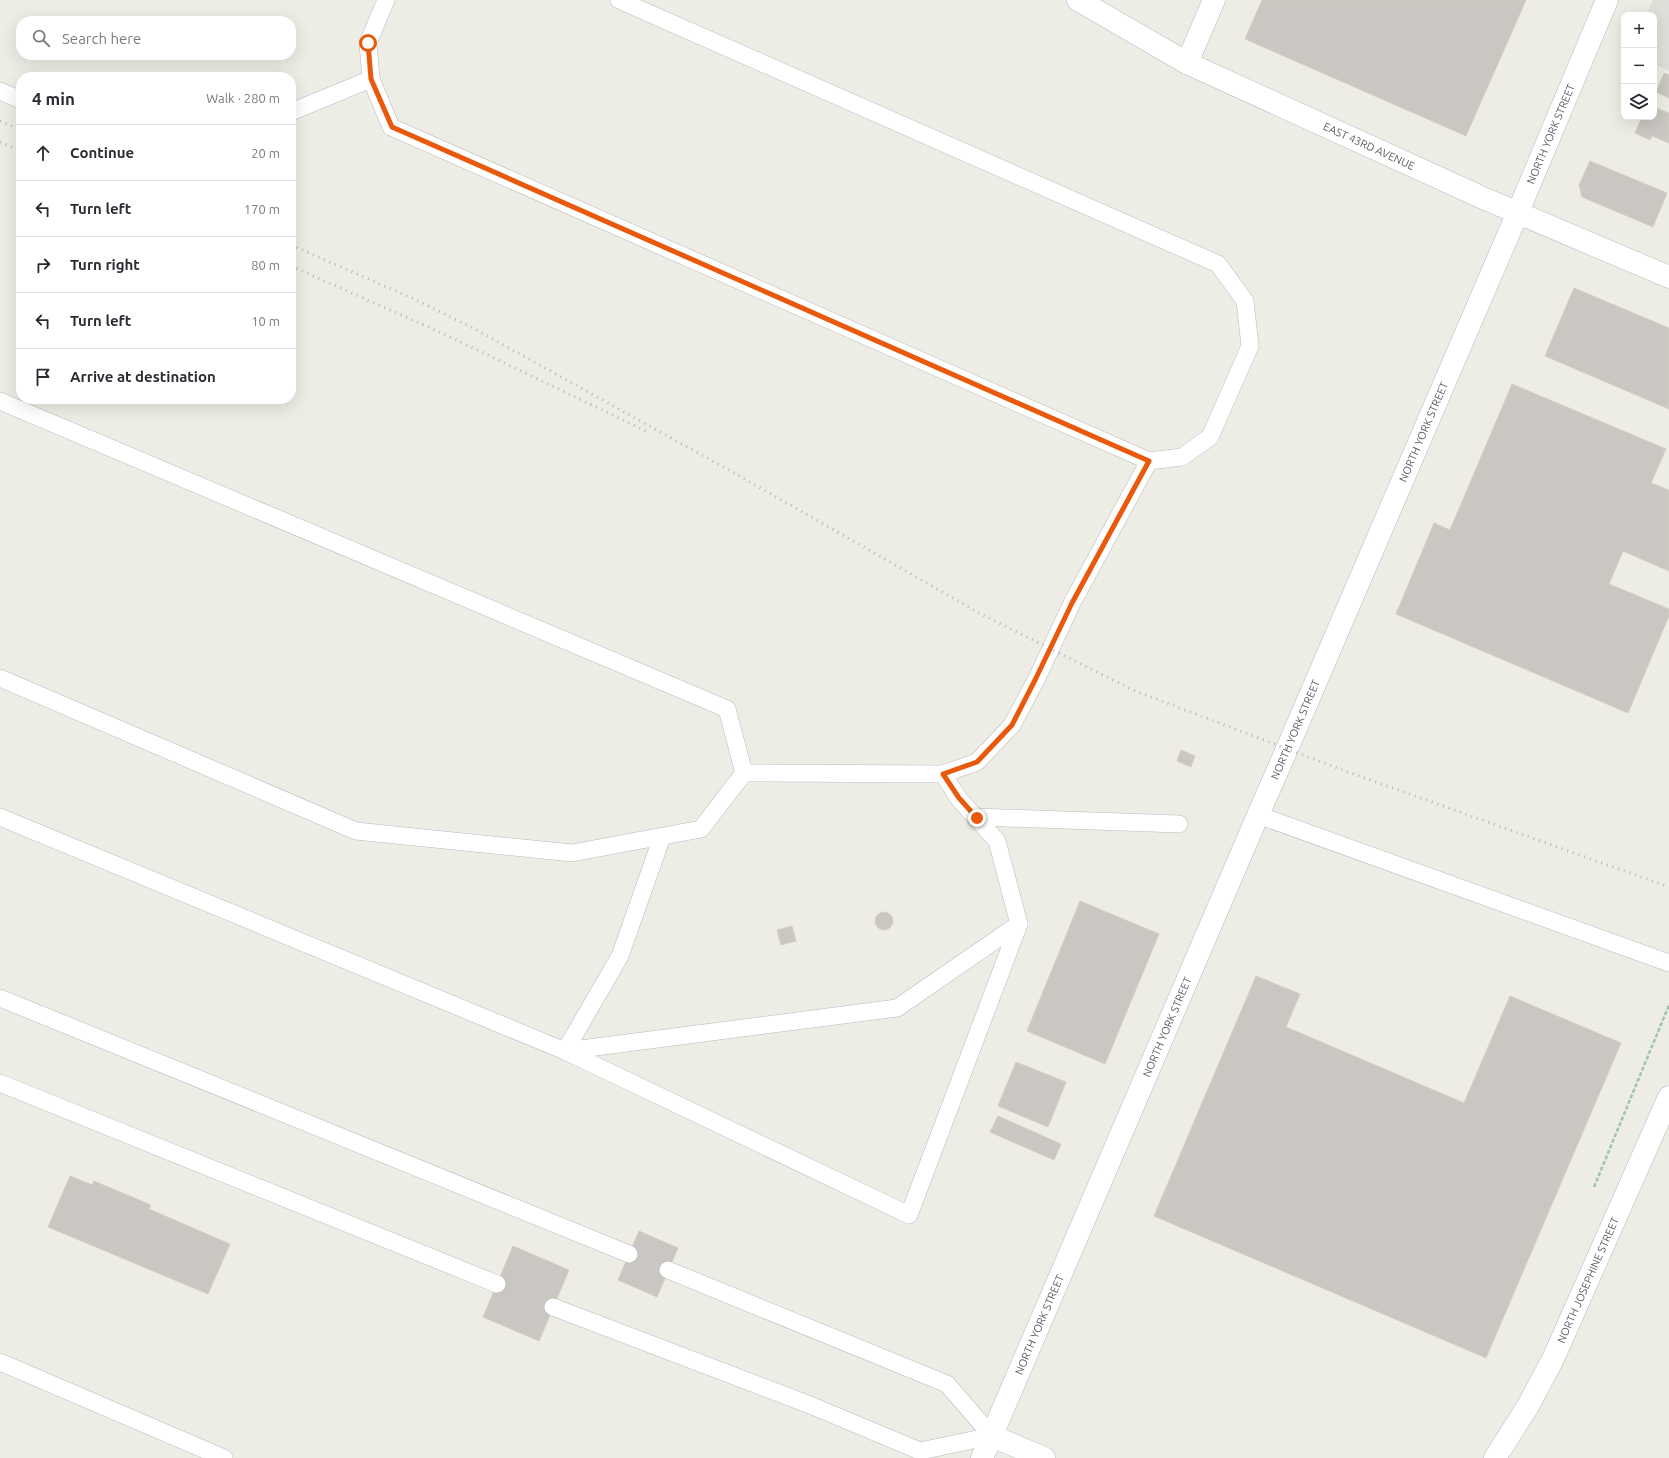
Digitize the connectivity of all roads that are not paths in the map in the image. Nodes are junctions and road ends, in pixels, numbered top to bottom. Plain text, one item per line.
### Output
1 (386, 0) edge
2 (619, 0) edge
3 (1078, 0) edge
4 (1214, 0) edge
5 (1607, 0) edge
6 (1187, 63) junction
7 (371, 79) junction
8 (0, 91) edge
9 (16, 98) edge
10 (296, 110) edge
11 (1518, 212) junction
12 (1669, 277) edge
13 (0, 401) edge
14 (1149, 461) junction
15 (0, 678) edge
16 (744, 773) junction
17 (943, 774) junction
18 (1258, 815) junction
19 (0, 817) edge
20 (977, 818) junction
21 (1180, 824) dead end
22 (662, 837) junction
23 (1019, 924) junction
24 (1669, 963) edge
25 (0, 998) edge
26 (565, 1051) junction
27 (0, 1083) edge
28 (1669, 1097) edge
29 (629, 1254) dead end
30 (668, 1270) dead end
31 (497, 1284) dead end
32 (554, 1307) dead end
33 (0, 1362) edge
34 (992, 1436) junction
35 (224, 1458) edge
36 (982, 1458) edge
37 (1044, 1458) edge
38 (1495, 1458) edge

1 - 7 lane
2 - 14 lane
3 - 6 main road, EAST 43RD AVENUE
4 - 6 main road
5 - 11 main road, NORTH YORK STREET
6 - 11 main road, EAST 43RD AVENUE
7 - 10 lane
7 - 14 lane
8 - 9 lane
11 - 12 main road, EAST 43RD AVENUE
11 - 18 main road, NORTH YORK STREET
13 - 16 lane
14 - 17 lane
15 - 22 lane
16 - 17 lane
16 - 22 lane
17 - 20 lane
18 - 24 lane
18 - 34 main road, NORTH YORK STREET
19 - 26 lane
20 - 21 lane
20 - 23 lane
22 - 26 lane
23 - 26 lane
23 - 26 lane
25 - 29 lane
27 - 31 lane
28 - 38 main road, NORTH JOSEPHINE STREET
30 - 34 lane
32 - 34 lane
33 - 35 lane
34 - 36 main road, NORTH YORK STREET
34 - 37 main road

